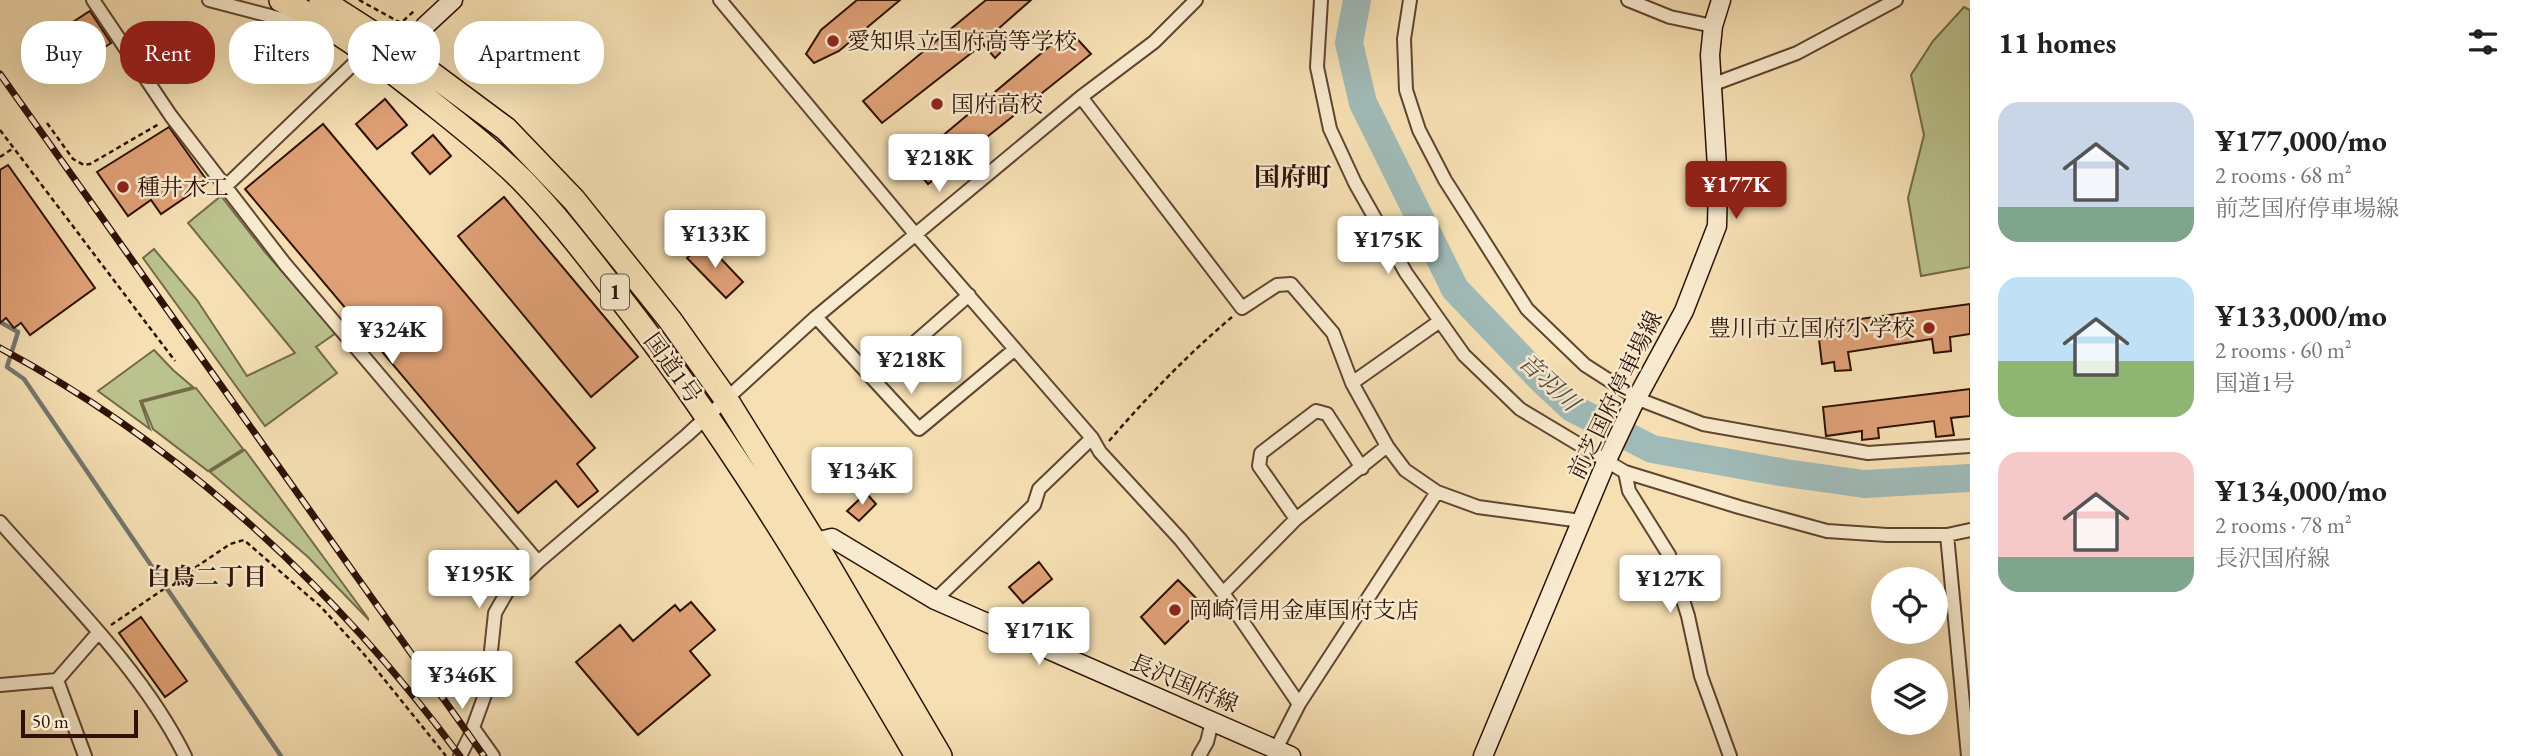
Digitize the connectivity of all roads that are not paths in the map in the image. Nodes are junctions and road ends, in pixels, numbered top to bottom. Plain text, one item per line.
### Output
1 (93, 0) edge
2 (209, 0) edge
3 (281, 0) edge
4 (453, 0) edge
5 (720, 0) edge
6 (1196, 0) edge
7 (1321, 0) edge
8 (1410, 0) edge
9 (1628, 0) edge
10 (1721, 0) edge
11 (1896, 0) edge
12 (314, 7) edge
13 (430, 21) edge
14 (1713, 26) junction
15 (348, 29) edge
16 (348, 36) edge
17 (348, 69) edge
18 (421, 84) edge
19 (433, 84) edge
20 (1713, 84) junction
21 (1081, 97) junction
22 (225, 187) junction
23 (916, 235) junction
24 (969, 295) junction
25 (816, 317) junction
26 (1440, 321) junction
27 (1015, 349) junction
28 (873, 379) junction
29 (1352, 383) junction
30 (726, 399) junction
31 (1635, 403) junction
32 (707, 415) junction
33 (1092, 438) junction
34 (1387, 446) junction
35 (1970, 446) edge
36 (1607, 460) junction
37 (1362, 468) junction
38 (1625, 472) junction
39 (1437, 492) junction
40 (1296, 519) junction
41 (1581, 521) junction
42 (0, 522) edge
43 (1970, 530) edge
44 (1947, 535) junction
45 (804, 545) junction
46 (538, 562) junction
47 (1223, 593) junction
48 (935, 600) junction
49 (98, 633) junction
50 (1970, 646) edge
51 (1957, 649) junction
52 (57, 680) junction
53 (0, 685) edge
54 (1299, 704) junction
55 (1212, 722) junction
56 (473, 728) junction
57 (1968, 734) edge
58 (1284, 753) edge
59 (85, 756) edge
60 (185, 756) edge
61 (460, 756) edge
62 (493, 756) edge
63 (917, 756) edge
64 (940, 756) edge
65 (1199, 756) edge
66 (1483, 756) edge
67 (1730, 756) edge
68 (1968, 756) edge

1 - 22 street
2 - 12 street
3 - 12 highway, 国道1号 / 1
4 - 13 main road
5 - 23 street
6 - 21 street
7 - 26 street
8 - 31 street
9 - 14 street
10 - 14 main road, 前芝国府停車場線
11 - 20 street
12 - 15 highway, 国道1号 / 1
12 - 16 highway, 国道1号 / 1
14 - 20 main road, 前芝国府停車場線
17 - 22 street
18 - 32 highway, 国道1号 / 1
19 - 30 highway, 国道1号 / 1
20 - 31 main road, 前芝国府停車場線
21 - 23 street
21 - 29 street
22 - 46 street
23 - 24 street
23 - 25 street
24 - 27 street
24 - 28 street
25 - 28 street
25 - 30 street
26 - 29 street
26 - 36 street
27 - 28 street
27 - 33 street
29 - 34 street
30 - 32 street
30 - 45 highway, 国道1号 / 1
31 - 35 street
31 - 36 main road, 前芝国府停車場線
32 - 45 highway, 国道1号 / 1
32 - 46 street
33 - 47 street
33 - 48 street
34 - 37 street
34 - 39 street
36 - 38 street
36 - 41 main road, 前芝国府停車場線
37 - 40 street
37 - 40 street
38 - 44 street
38 - 67 street
39 - 41 street
39 - 54 street
40 - 47 street
41 - 66 main road, 前芝国府停車場線
42 - 49 street
43 - 44 street
44 - 51 street
45 - 48 main road, 長沢国府線
45 - 63 highway, 国道1号 / 1
45 - 64 highway, 国道1号 / 1
46 - 56 street
47 - 54 street
48 - 55 main road, 長沢国府線
49 - 52 street
49 - 60 street
50 - 51 street
51 - 57 street
52 - 53 street
52 - 59 street
54 - 58 street
55 - 58 main road, 長沢国府線
55 - 65 street
56 - 61 street
56 - 62 street
57 - 68 street

